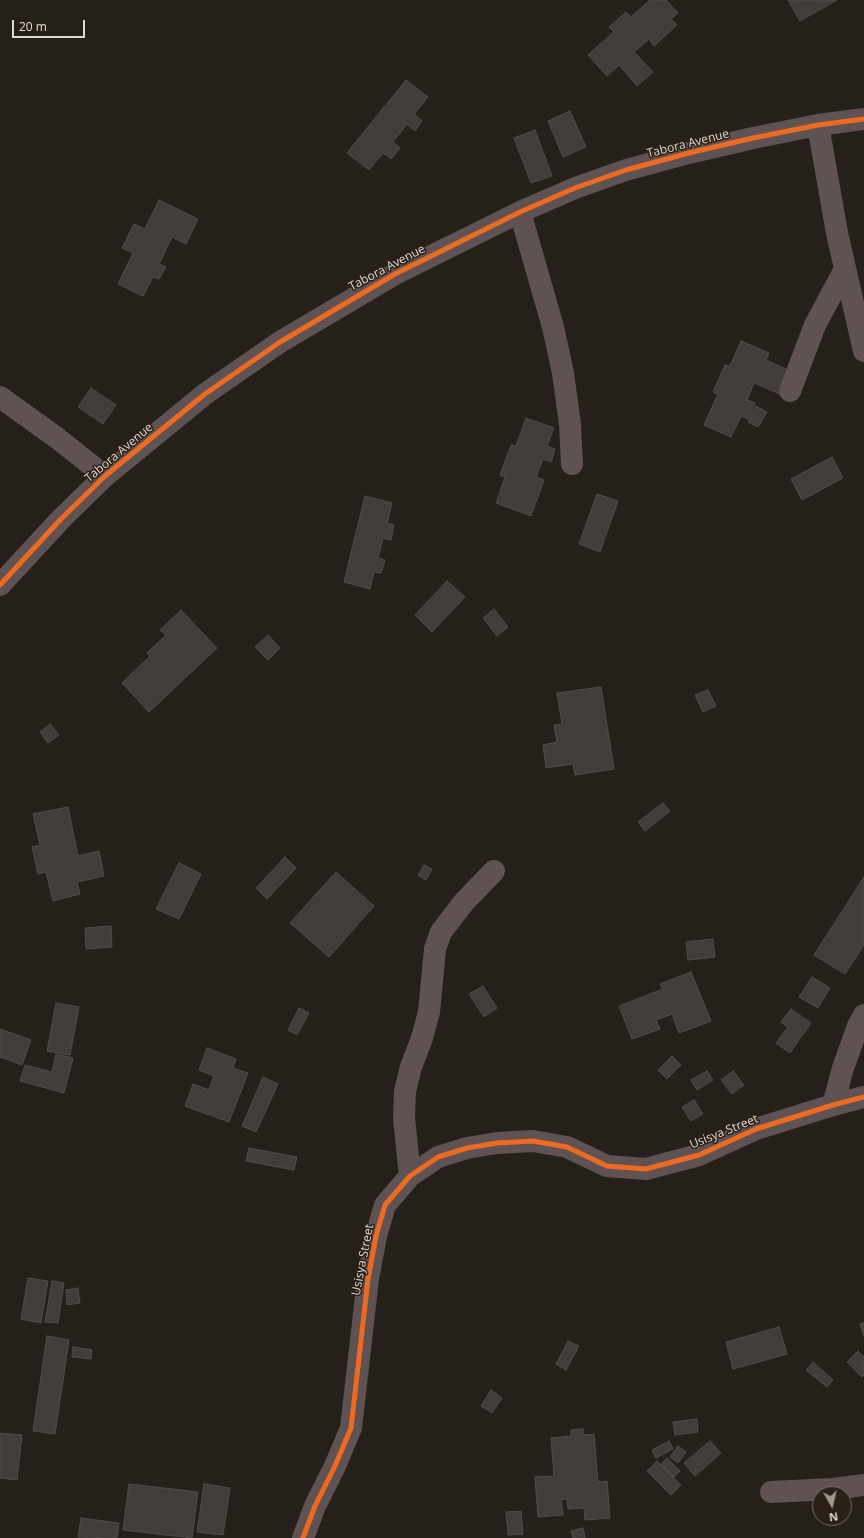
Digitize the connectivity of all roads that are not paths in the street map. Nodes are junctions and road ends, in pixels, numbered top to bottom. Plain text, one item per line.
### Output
1 (864, 119) edge
2 (818, 125) junction
3 (520, 212) junction
4 (845, 269) junction
5 (864, 351) edge
6 (790, 391) dead end
7 (0, 397) edge
8 (572, 464) dead end
9 (105, 476) junction
10 (0, 585) edge
11 (494, 871) dead end
12 (864, 1015) edge
13 (864, 1097) edge
14 (833, 1105) junction
15 (410, 1176) junction
16 (864, 1485) edge
17 (771, 1492) dead end
18 (302, 1538) edge

1 - 2 street, Tabora Avenue
2 - 3 street, Tabora Avenue
2 - 4 street
3 - 8 street
3 - 9 street, Tabora Avenue
4 - 5 street
4 - 6 street
7 - 9 street
9 - 10 street, Tabora Avenue
11 - 15 street
12 - 14 street
13 - 14 street, Usisya Street
14 - 15 street, Usisya Street
15 - 18 street, Usisya Street
16 - 17 street

